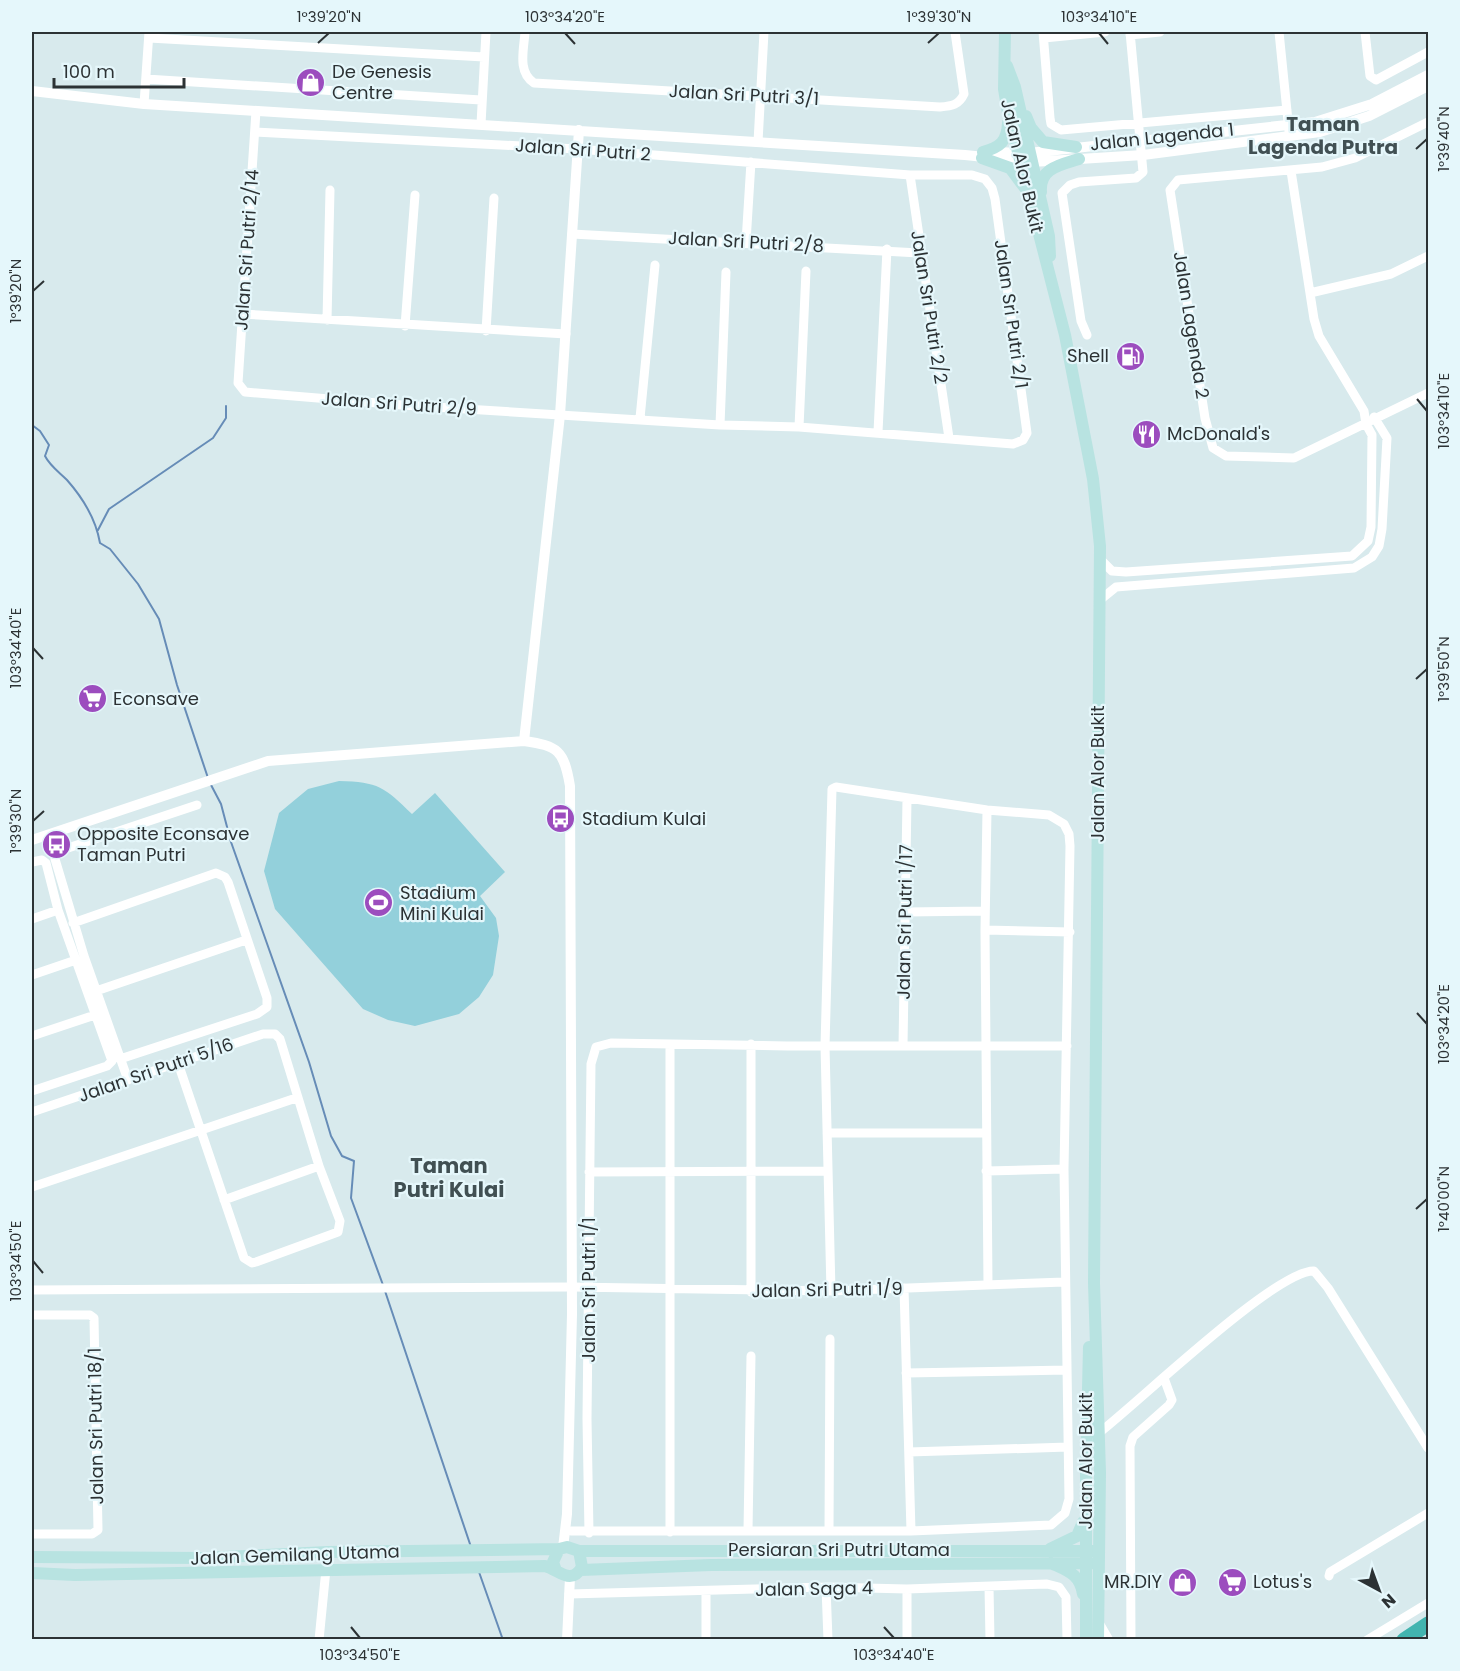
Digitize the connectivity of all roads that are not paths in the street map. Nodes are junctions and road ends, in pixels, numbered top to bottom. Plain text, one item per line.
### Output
1 (486, 32) edge
2 (525, 32) edge
3 (764, 32) edge
4 (955, 32) edge
5 (1005, 32) edge
6 (1105, 32) edge
7 (1160, 32) edge
8 (1279, 32) edge
9 (1365, 32) edge
10 (1130, 33) edge
11 (149, 35) edge
12 (1043, 35) edge
13 (1428, 52) edge
14 (484, 57) junction
15 (1005, 61) junction
16 (1428, 75) edge
17 (146, 79) junction
18 (1428, 86) edge
19 (1015, 87) junction
20 (32, 91) edge
21 (761, 96) junction
22 (482, 100) junction
23 (144, 104) junction
24 (1287, 110) junction
25 (256, 111) junction
26 (1008, 113) junction
27 (1428, 122) edge
28 (481, 124) junction
29 (1140, 124) junction
30 (1288, 124) junction
31 (579, 130) junction
32 (255, 132) junction
33 (1289, 137) junction
34 (1142, 139) junction
35 (758, 142) junction
36 (577, 149) junction
37 (1077, 153) junction
38 (982, 155) junction
39 (1143, 155) junction
40 (1025, 157) junction
41 (751, 162) junction
42 (1291, 171) junction
43 (910, 175) junction
44 (992, 188) joint
45 (330, 190) dead end
46 (415, 195) dead end
47 (494, 198) dead end
48 (1038, 213) junction
49 (572, 234) junction
50 (746, 242) junction
51 (887, 249) junction
52 (920, 253) junction
53 (1428, 256) edge
54 (655, 265) dead end
55 (806, 271) dead end
56 (726, 272) dead end
57 (1310, 293) junction
58 (243, 314) junction
59 (327, 320) junction
60 (405, 326) junction
61 (486, 331) junction
62 (566, 334) junction
63 (1087, 335) dead end
64 (240, 389) joint
65 (1428, 393) edge
66 (1364, 411) junction
67 (560, 415) junction
68 (640, 418) junction
69 (1377, 419) junction
70 (1366, 424) junction
71 (720, 425) junction
72 (799, 427) junction
73 (878, 432) junction
74 (949, 438) junction
75 (1023, 440) joint
76 (1100, 560) junction
77 (1100, 600) junction
78 (524, 741) junction
79 (907, 799) junction
80 (197, 805) dead end
81 (987, 810) junction
82 (32, 840) edge
83 (32, 862) edge
84 (58, 910) junction
85 (985, 911) junction
86 (906, 912) junction
87 (32, 919) edge
88 (74, 923) junction
89 (985, 930) junction
90 (1070, 932) junction
91 (246, 940) junction
92 (76, 960) junction
93 (32, 975) edge
94 (96, 991) junction
95 (95, 1015) junction
96 (32, 1036) edge
97 (752, 1044) junction
98 (670, 1045) junction
99 (825, 1046) junction
100 (903, 1046) junction
101 (986, 1046) junction
102 (1066, 1046) junction
103 (116, 1060) junction
104 (178, 1063) junction
105 (128, 1080) junction
106 (32, 1091) edge
107 (296, 1098) junction
108 (32, 1112) edge
109 (200, 1130) junction
110 (827, 1133) junction
111 (986, 1133) junction
112 (319, 1166) junction
113 (1064, 1169) junction
114 (670, 1171) junction
115 (826, 1171) junction
116 (986, 1171) junction
117 (589, 1172) junction
118 (750, 1172) junction
119 (32, 1187) edge
120 (224, 1200) junction
121 (1064, 1282) junction
122 (1094, 1284) junction
123 (988, 1285) junction
124 (572, 1287) junction
125 (590, 1287) junction
126 (672, 1288) junction
127 (904, 1288) junction
128 (32, 1290) edge
129 (831, 1291) junction
130 (751, 1292) junction
131 (32, 1315) edge
132 (830, 1339) dead end
133 (751, 1356) dead end
134 (1067, 1370) junction
135 (906, 1373) junction
136 (1164, 1378) junction
137 (1098, 1434) junction
138 (1086, 1442) junction
139 (1068, 1447) junction
140 (1428, 1448) edge
141 (909, 1452) junction
142 (1428, 1512) edge
143 (567, 1514) junction
144 (1086, 1516) junction
145 (748, 1530) junction
146 (571, 1531) junction
147 (829, 1531) junction
148 (911, 1531) junction
149 (670, 1532) junction
150 (589, 1533) junction
151 (32, 1534) edge
152 (569, 1549) junction
153 (1049, 1550) junction
154 (32, 1557) edge
155 (1092, 1557) junction
156 (1051, 1563) junction
157 (326, 1569) junction
158 (581, 1569) junction
159 (556, 1571) junction
160 (32, 1573) edge
161 (1329, 1576) dead end
162 (570, 1577) junction
163 (826, 1587) junction
164 (989, 1587) junction
165 (907, 1589) junction
166 (706, 1591) junction
167 (568, 1594) junction
168 (1428, 1603) edge
169 (1092, 1618) junction
170 (1428, 1624) edge
171 (1428, 1636) edge
172 (319, 1640) edge
173 (567, 1640) edge
174 (706, 1640) edge
175 (828, 1640) edge
176 (907, 1640) edge
177 (990, 1640) edge
178 (1067, 1640) edge
179 (1086, 1640) edge
180 (1098, 1640) edge
181 (1109, 1640) edge
182 (1131, 1640) edge
183 (1367, 1640) edge
184 (1404, 1640) edge
185 (1423, 1640) edge

1 - 14 street
2 - 21 street, Jalan Sri Putri 3/1
3 - 21 street
4 - 21 street, Jalan Sri Putri 3/1
5 - 15 main road, Jalan Alor Bukit
6 - 12 street
7 - 10 street
8 - 24 street
9 - 13 street
10 - 29 street
11 - 14 street
11 - 17 street
12 - 29 street
14 - 22 street
15 - 19 main road, Jalan Alor Bukit
15 - 26 main road, Jalan Alor Bukit
16 - 30 street, Jalan Lagenda 1
17 - 22 street
17 - 23 street
18 - 33 street, Jalan Lagenda 1
19 - 37 main road
19 - 40 main road, Jalan Alor Bukit
20 - 23 street, Jalan Lagenda 1
21 - 35 street
22 - 28 street
23 - 25 street, Jalan Lagenda 1
24 - 29 street
24 - 30 street
25 - 28 street, Jalan Lagenda 1
25 - 32 street, Jalan Sri Putri 2/14
26 - 38 main road
26 - 40 main road, Jalan Alor Bukit
27 - 42 street
28 - 31 street, Jalan Lagenda 1
29 - 34 street
30 - 33 street
30 - 34 street, Jalan Lagenda 1
31 - 35 street, Jalan Lagenda 1
31 - 36 street
32 - 36 street, Jalan Sri Putri 2
32 - 58 street, Jalan Sri Putri 2/14
33 - 39 street, Jalan Lagenda 1
34 - 37 street, Jalan Lagenda 1
34 - 39 street
35 - 38 street, Jalan Lagenda 1
36 - 41 street, Jalan Sri Putri 2
36 - 49 street
37 - 39 street, Jalan Lagenda 1
37 - 40 street, Jalan Lagenda 1
37 - 48 main road
38 - 40 street, Jalan Lagenda 1
38 - 48 main road
39 - 63 street
40 - 48 main road, Jalan Alor Bukit
41 - 43 street, Jalan Sri Putri 2
41 - 50 street
42 - 57 street
42 - 70 street, Jalan Lagenda 2
43 - 44 street, Jalan Sri Putri 2
43 - 52 street, Jalan Sri Putri 2/2
44 - 75 street, Jalan Sri Putri 2/1
45 - 59 street
46 - 60 street
47 - 61 street
48 - 76 main road, Jalan Alor Bukit
49 - 50 street, Jalan Sri Putri 2/8
49 - 62 street
50 - 51 street, Jalan Sri Putri 2/8
51 - 52 street, Jalan Sri Putri 2/8
51 - 73 street
52 - 74 street, Jalan Sri Putri 2/2
53 - 57 street
54 - 68 street
55 - 72 street
56 - 71 street
57 - 66 street
58 - 59 street
58 - 64 street, Jalan Sri Putri 2/14
59 - 60 street
60 - 61 street
61 - 62 street
62 - 67 street
64 - 67 street, Jalan Sri Putri 2/9
65 - 69 street
66 - 69 street
66 - 70 street
67 - 68 street, Jalan Sri Putri 2/9
67 - 78 street
68 - 71 street, Jalan Sri Putri 2/9
69 - 70 street
69 - 77 street
70 - 76 street
71 - 72 street, Jalan Sri Putri 2/9
72 - 73 street, Jalan Sri Putri 2/9
73 - 74 street, Jalan Sri Putri 2/9
74 - 75 street, Jalan Sri Putri 2/9
76 - 77 main road, Jalan Alor Bukit
77 - 122 main road, Jalan Alor Bukit
78 - 82 street
78 - 124 street
79 - 81 street
79 - 86 street, Jalan Sri Putri 1/17
79 - 99 street
80 - 88 street
81 - 85 street
81 - 90 street
83 - 84 street
84 - 87 street
84 - 92 street
85 - 86 street
85 - 89 street
86 - 100 street, Jalan Sri Putri 1/17
88 - 91 street
88 - 94 street
89 - 90 street
89 - 101 street
90 - 102 street
91 - 94 street
91 - 103 street
92 - 93 street
92 - 95 street
94 - 103 street
95 - 96 street
95 - 103 street
97 - 98 street
97 - 99 street
97 - 118 street
98 - 114 street
98 - 117 street, Jalan Sri Putri 1/1
99 - 100 street
99 - 110 street
100 - 101 street
101 - 102 street
101 - 111 street
102 - 113 street
103 - 105 street
103 - 106 street
104 - 105 street, Jalan Sri Putri 5/16
104 - 107 street, Jalan Sri Putri 5/16
104 - 109 street
105 - 108 street, Jalan Sri Putri 5/16
107 - 109 street
107 - 112 street
109 - 119 street
109 - 120 street
110 - 111 street
110 - 115 street
111 - 116 street
112 - 120 street
112 - 120 street
113 - 116 street
113 - 121 street
114 - 117 street
114 - 118 street
114 - 126 street
115 - 118 street
115 - 129 street
116 - 123 street
117 - 125 street, Jalan Sri Putri 1/1
118 - 130 street
121 - 123 street, Jalan Sri Putri 1/9
121 - 134 street
122 - 137 main road, Jalan Alor Bukit
122 - 138 main road, Jalan Alor Bukit
123 - 127 street, Jalan Sri Putri 1/9
124 - 125 street, Jalan Sri Putri 1/9
124 - 128 street, Jalan Sri Putri 1/9
124 - 143 street
125 - 126 street, Jalan Sri Putri 1/9
125 - 150 street, Jalan Sri Putri 1/1
126 - 130 street, Jalan Sri Putri 1/9
126 - 149 street
127 - 129 street, Jalan Sri Putri 1/9
127 - 135 street
129 - 130 street, Jalan Sri Putri 1/9
131 - 151 street, Jalan Sri Putri 18/1
132 - 147 street
133 - 145 street
134 - 135 street
134 - 139 street
135 - 141 street
136 - 137 street
136 - 140 street
136 - 182 street
137 - 138 street
137 - 155 main road, Jalan Alor Bukit
138 - 144 main road, Jalan Alor Bukit
139 - 141 street
139 - 148 street
141 - 148 street
142 - 161 street
143 - 146 street
143 - 152 street
144 - 153 main road
144 - 155 main road, Jalan Alor Bukit
145 - 147 street
145 - 149 street
146 - 150 street
146 - 152 street
147 - 148 street
149 - 150 street
152 - 153 main road, Persiaran Sri Putri Utama
152 - 154 main road, Jalan Gemilang Utama
152 - 158 main road
152 - 159 main road
153 - 155 main road, Persiaran Sri Putri Utama
155 - 156 main road, Persiaran Sri Putri Utama
155 - 169 main road, Jalan Alor Bukit
156 - 158 main road, Persiaran Sri Putri Utama
156 - 169 main road
157 - 159 main road, Jalan Gemilang Utama
157 - 160 main road, Jalan Gemilang Utama
157 - 172 street
158 - 162 main road
159 - 162 main road
162 - 167 street
163 - 165 street, Jalan Saga 4
163 - 166 street, Jalan Saga 4
163 - 175 street
164 - 165 street, Jalan Saga 4
164 - 177 street
164 - 178 street, Jalan Saga 4
165 - 176 street
166 - 167 street, Jalan Saga 4
166 - 174 street
167 - 173 street
168 - 183 street
169 - 179 main road, Jalan Alor Bukit
169 - 180 main road, Jalan Alor Bukit
169 - 181 street
170 - 184 highway
171 - 185 highway

